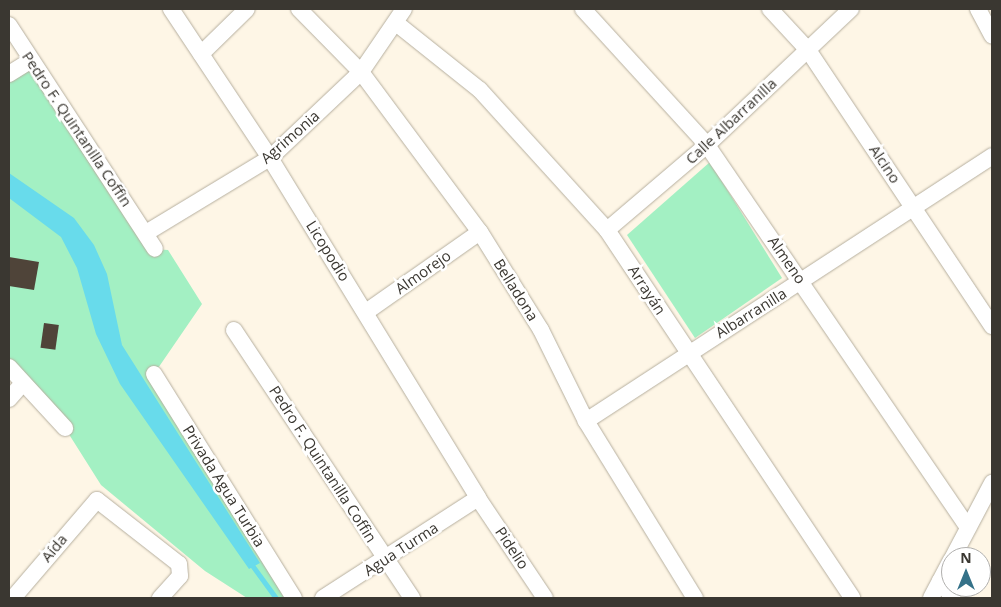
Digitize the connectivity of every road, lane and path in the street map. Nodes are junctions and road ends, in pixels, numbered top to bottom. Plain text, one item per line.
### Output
1 (171, 9) edge
2 (248, 9) edge
3 (299, 9) edge
4 (583, 9) edge
5 (770, 9) edge
6 (851, 9) edge
7 (978, 9) edge
8 (400, 16) edge
9 (9, 25) edge
10 (992, 35) edge
11 (808, 50) junction
12 (200, 54) junction
13 (31, 60) junction
14 (361, 72) junction
15 (9, 74) edge
16 (707, 145) junction
17 (992, 156) edge
18 (270, 158) junction
19 (914, 209) junction
20 (607, 230) junction
21 (480, 232) junction
22 (146, 233) junction
23 (155, 249) dead end
24 (803, 282) junction
25 (366, 312) junction
26 (992, 326) edge
27 (234, 330) dead end
28 (688, 352) junction
29 (9, 367) edge
30 (154, 374) dead end
31 (23, 383) junction
32 (9, 399) edge
33 (586, 421) junction
34 (65, 428) dead end
35 (992, 483) edge
36 (478, 498) junction
37 (968, 528) junction
38 (958, 547) edge
39 (386, 559) junction
40 (940, 581) joint
41 (13, 598) edge
42 (160, 598) edge
43 (294, 598) edge
44 (323, 598) edge
45 (412, 598) edge
46 (545, 598) edge
47 (695, 598) edge
48 (852, 598) edge
49 (931, 598) edge
50 (953, 598) edge

1 - 12 street, Licopodio
2 - 12 street
3 - 14 street, Belladona
4 - 16 street, Almeno
5 - 11 street, Alcino
6 - 11 street, Calle Albarranilla
7 - 10 street
8 - 14 street, Agrimonia
8 - 20 street, Arrayán
9 - 13 street, Pedro F. Quintanilla Coffin
11 - 16 street, Calle Albarranilla
11 - 19 street, Alcino
12 - 18 street, Licopodio
13 - 15 street
13 - 22 street, Pedro F. Quintanilla Coffin
14 - 18 street, Agrimonia
14 - 21 street, Belladona
16 - 20 street, Calle Albarranilla
16 - 24 street, Almeno
17 - 19 street, Albarranilla
18 - 22 street, Agrimonia
18 - 25 street, Licopodio
19 - 24 street, Albarranilla
19 - 26 street, Alcino
20 - 28 street, Arrayán
21 - 25 street, Almorejo
21 - 33 street, Belladona
22 - 23 street, Pedro F. Quintanilla Coffin
24 - 28 street, Albarranilla
24 - 37 street, Almeno
25 - 36 street, Licopodio
27 - 39 street, Pedro F. Quintanilla Coffin
28 - 33 street, Albarranilla
28 - 48 street, Arrayán
29 - 31 street
30 - 43 street, Privada Agua Turbia
31 - 32 street
31 - 34 street
33 - 47 street, Belladona
35 - 37 street
36 - 39 street, Agua Turma
36 - 46 street, Pidelio
37 - 38 street
39 - 44 street, Agua Turma
39 - 45 street, Pedro F. Quintanilla Coffin
40 - 49 street
40 - 50 street
41 - 42 street, Aída

